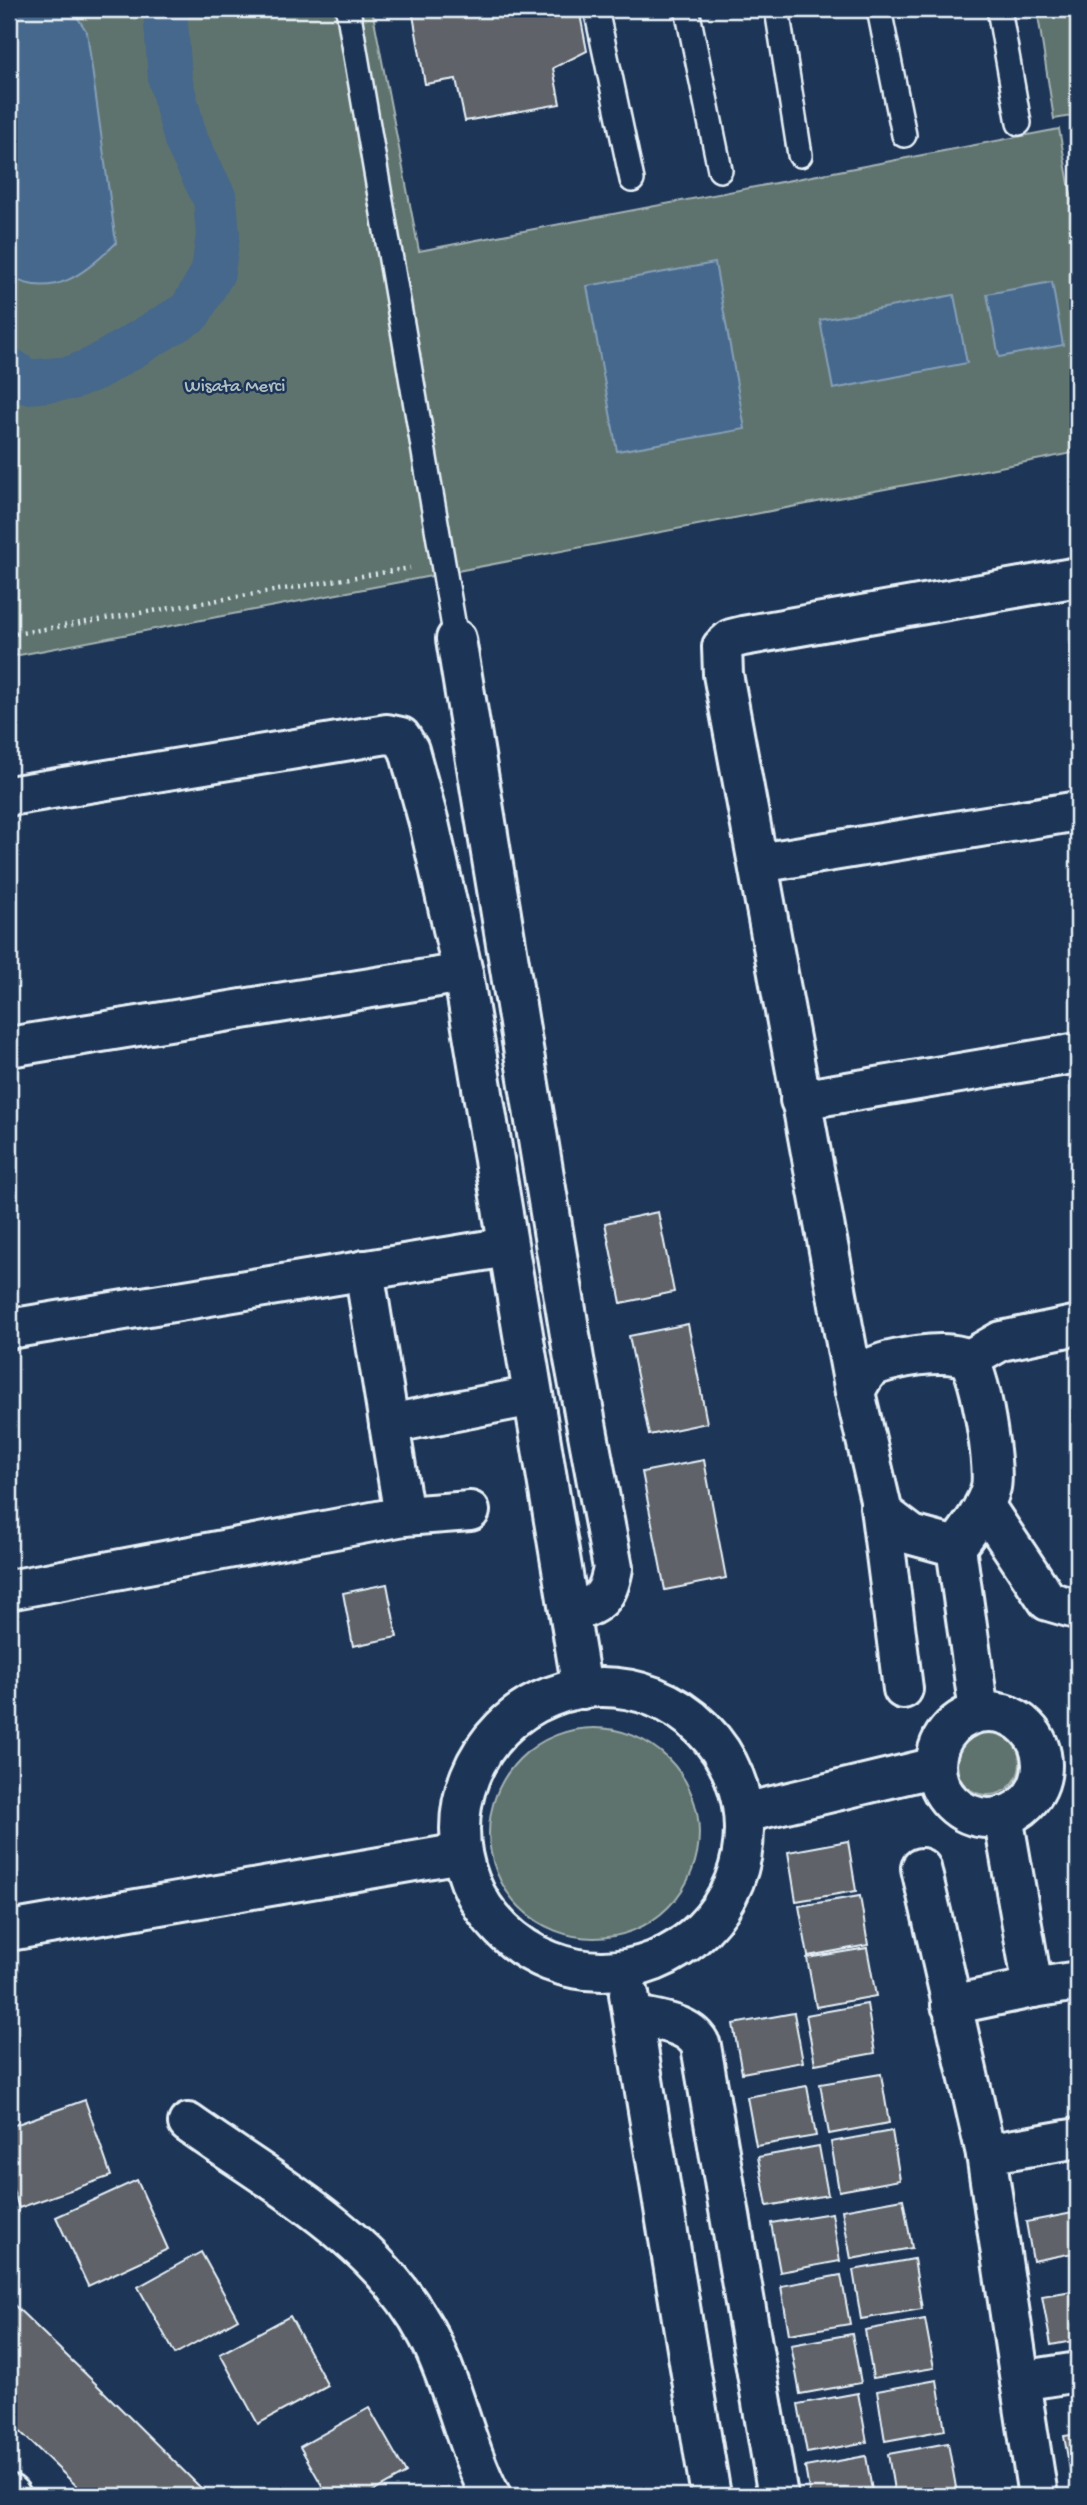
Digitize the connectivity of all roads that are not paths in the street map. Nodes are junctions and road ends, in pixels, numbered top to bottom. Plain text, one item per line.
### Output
1 (348, 9) edge
2 (596, 9) edge
3 (687, 9) edge
4 (777, 9) edge
5 (879, 9) edge
6 (999, 9) edge
7 (1019, 123) dead end
8 (904, 135) dead end
9 (800, 155) dead end
10 (720, 170) dead end
11 (632, 180) dead end
12 (1078, 577) edge
13 (456, 639) joint
14 (9, 796) edge
15 (1078, 811) edge
16 (758, 863) junction
17 (463, 973) junction
18 (9, 1047) edge
19 (1078, 1053) edge
20 (800, 1100) junction
21 (507, 1247) junction
22 (364, 1270) junction
23 (1078, 1325) edge
24 (9, 1329) edge
25 (968, 1360) junction
26 (855, 1392) junction
27 (533, 1395) junction
28 (389, 1424) junction
29 (984, 1505) junction
30 (880, 1507) junction
31 (470, 1511) dead end
32 (404, 1516) junction
33 (956, 1547) junction
34 (9, 1590) edge
35 (1078, 1606) edge
36 (572, 1614) junction
37 (582, 1689) junction
38 (903, 1689) dead end
39 (979, 1712) junction
40 (936, 1767) junction
41 (744, 1813) junction
42 (1003, 1816) junction
43 (461, 1853) junction
44 (921, 1868) dead end
45 (9, 1931) edge
46 (625, 1970) junction
47 (1078, 1981) edge
48 (1033, 1988) junction
49 (951, 2005) junction
50 (633, 2015) junction
51 (188, 2123) dead end
52 (1078, 2138) edge
53 (986, 2154) junction
54 (1078, 2372) edge
55 (1020, 2381) junction
56 (491, 2496) edge
57 (711, 2496) edge
58 (778, 2496) edge
59 (1038, 2496) edge

1 - 13 lane
2 - 11 lane
3 - 10 lane
4 - 9 lane
5 - 8 lane
6 - 7 lane
12 - 16 street
13 - 36 street
14 - 17 street
15 - 16 street
16 - 20 street
17 - 18 street
17 - 21 street
19 - 20 street
20 - 26 street
21 - 22 street
21 - 27 street
22 - 24 street
22 - 28 street
23 - 25 street
25 - 26 street
25 - 29 street
26 - 30 street
27 - 28 street
27 - 36 street
28 - 32 street
29 - 33 street
29 - 35 street
30 - 33 street
30 - 38 street
31 - 32 street
32 - 34 street
33 - 39 street
36 - 37 street
37 - 41 street
37 - 43 street
39 - 40 street
39 - 42 street
40 - 41 street
40 - 42 street
41 - 46 street
42 - 48 street
43 - 45 street
43 - 46 street
44 - 49 street
46 - 50 street
47 - 48 street
48 - 49 street
49 - 53 street
50 - 57 street
50 - 58 street
51 - 56 street
52 - 53 street
53 - 55 street
54 - 55 street
55 - 59 street

